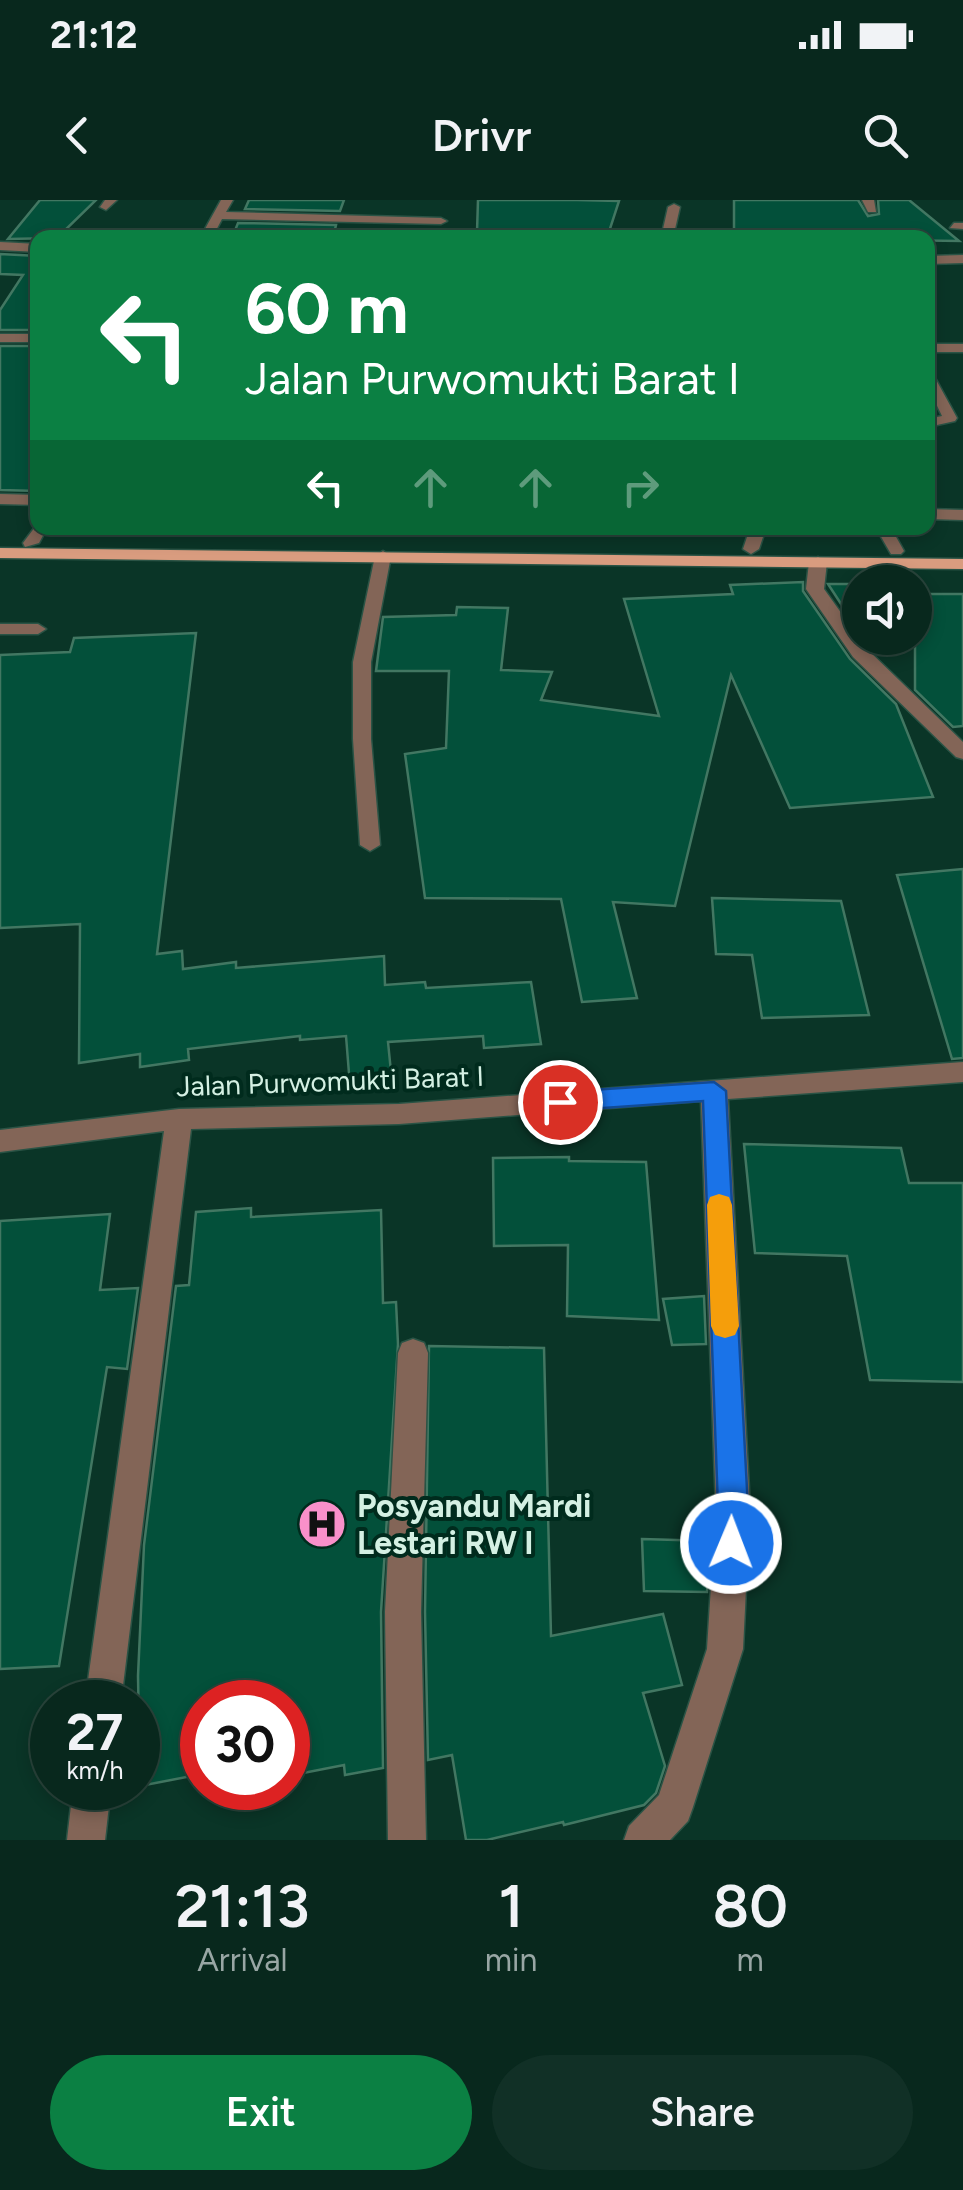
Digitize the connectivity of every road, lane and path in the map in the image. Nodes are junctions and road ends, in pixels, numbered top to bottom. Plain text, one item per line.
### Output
1 (227, 200) edge
2 (674, 207) dead end
3 (219, 215) junction
4 (211, 230) edge
5 (437, 230) edge
6 (669, 230) edge
7 (0, 246) edge
8 (30, 248) edge
9 (963, 259) edge
10 (935, 260) edge
11 (0, 338) edge
12 (30, 338) edge
13 (935, 348) edge
14 (963, 348) edge
15 (935, 389) edge
16 (935, 421) edge
17 (0, 499) edge
18 (30, 500) edge
19 (935, 514) edge
20 (963, 515) edge
21 (35, 535) edge
22 (756, 535) edge
23 (888, 535) edge
24 (0, 542) edge
25 (751, 549) junction
26 (896, 550) junction
27 (963, 551) edge
28 (522, 552) junction
29 (0, 553) edge
30 (383, 556) junction
31 (818, 562) junction
32 (963, 564) edge
33 (0, 629) edge
34 (38, 629) dead end
35 (959, 744) edge
36 (370, 845) dead end
37 (963, 1072) edge
38 (714, 1091) junction
39 (179, 1119) junction
40 (0, 1142) edge
41 (413, 1352) dead end
42 (107, 1680) edge
43 (89, 1810) edge
44 (86, 1840) edge
45 (407, 1840) edge
46 (644, 1840) edge

1 - 3 street
2 - 6 street
3 - 4 street
3 - 5 street
7 - 8 street
9 - 10 street
11 - 12 street
13 - 14 street
15 - 16 lane
17 - 18 street
19 - 20 street
21 - 24 main road
21 - 28 main road
22 - 25 lane
23 - 26 lane
25 - 26 main road
25 - 28 main road
26 - 27 main road
28 - 30 main road
28 - 31 main road
29 - 30 main road
30 - 36 lane
31 - 32 main road
31 - 35 street
33 - 34 lane
37 - 38 street, Jalan Purwomukti Barat I
38 - 39 street, Jalan Purwomukti Barat I
38 - 46 street
39 - 40 street, Jalan Purwomukti Barat I
39 - 42 street
41 - 45 street
43 - 44 street

